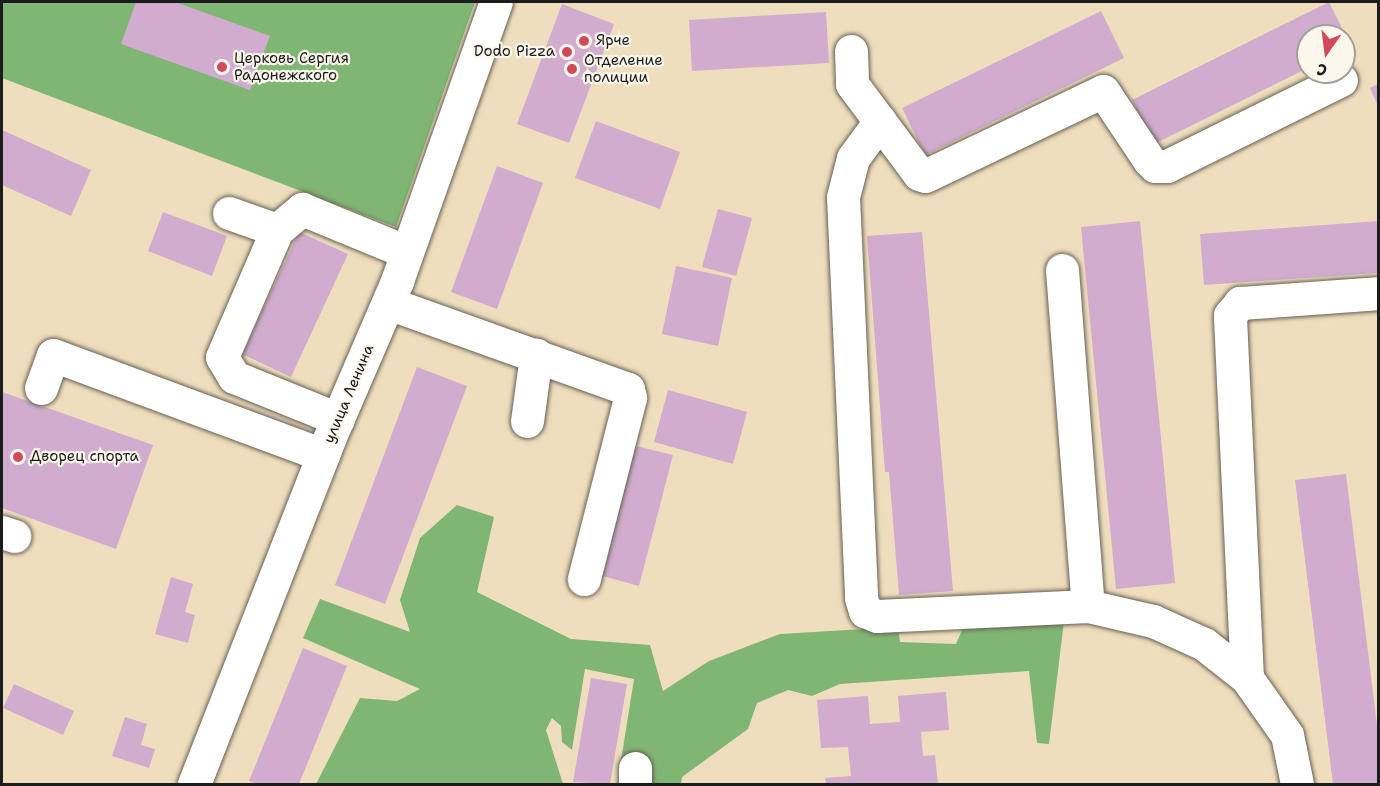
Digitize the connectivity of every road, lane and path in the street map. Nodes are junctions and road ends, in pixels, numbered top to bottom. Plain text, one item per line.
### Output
1 (496, 2) edge
2 (851, 51) dead end
3 (1333, 84) edge
4 (880, 121) junction
5 (229, 213) dead end
6 (277, 230) junction
7 (407, 252) junction
8 (1062, 270) dead end
9 (1378, 293) edge
10 (388, 303) junction
11 (536, 355) junction
12 (41, 388) dead end
13 (338, 419) junction
14 (527, 421) dead end
15 (323, 455) junction
16 (584, 579) dead end
17 (1089, 606) junction
18 (1247, 678) junction
19 (194, 784) edge
20 (1297, 784) edge

1 - 7 main road, улица Ленина
2 - 4 main road
3 - 4 main road
4 - 17 main road
5 - 6 main road
6 - 7 main road
6 - 13 main road
7 - 10 main road, улица Ленина
8 - 17 main road
9 - 18 main road
10 - 11 main road
10 - 13 main road, улица Ленина
11 - 14 main road
11 - 16 main road
12 - 15 main road
13 - 15 main road, улица Ленина
15 - 19 main road, улица Ленина
17 - 18 main road
18 - 20 main road

